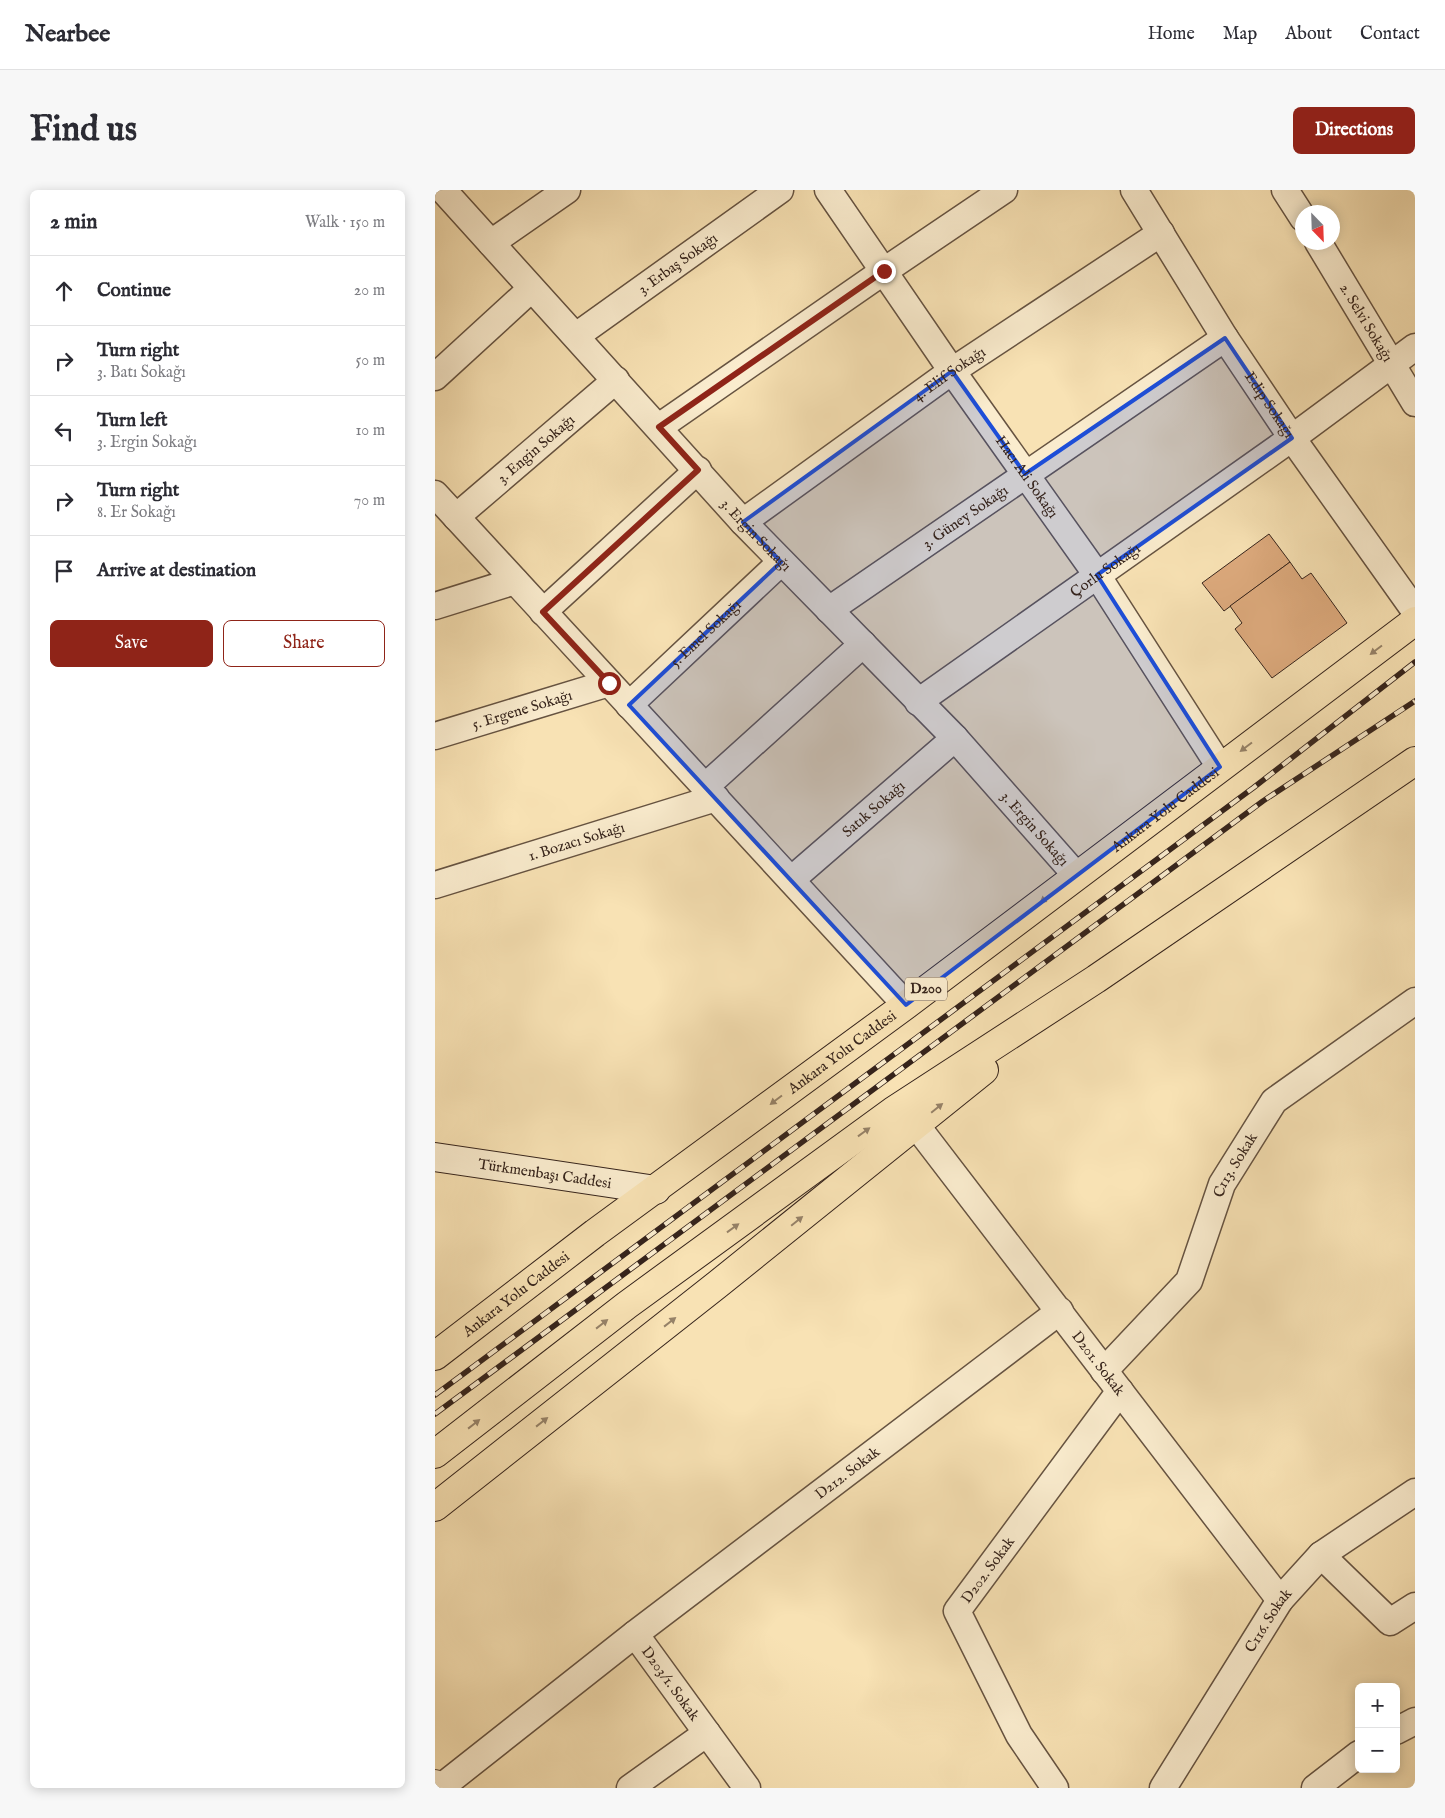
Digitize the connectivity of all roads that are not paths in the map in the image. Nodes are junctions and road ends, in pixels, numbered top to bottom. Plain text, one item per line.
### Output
1 (567, 190) edge
2 (780, 190) edge
3 (828, 190) edge
4 (1004, 190) edge
5 (1133, 190) edge
6 (1285, 190) edge
7 (443, 201) edge
8 (1295, 206) edge
9 (1161, 233) junction
10 (491, 243) junction
11 (1323, 250) edge
12 (884, 271) junction
13 (531, 289) junction
14 (576, 336) junction
15 (1225, 338) junction
16 (1415, 347) edge
17 (1393, 364) junction
18 (952, 371) junction
19 (435, 377) edge
20 (616, 380) junction
21 (1415, 403) edge
22 (659, 427) junction
23 (1292, 438) junction
24 (698, 470) junction
25 (1025, 474) junction
26 (435, 494) edge
27 (456, 517) junction
28 (743, 522) junction
29 (781, 562) junction
30 (1097, 575) junction
31 (515, 581) junction
32 (435, 606) edge
33 (829, 610) junction
34 (1415, 611) edge
35 (543, 612) junction
36 (1415, 621) edge
37 (863, 644) junction
38 (609, 683) junction
39 (919, 702) junction
40 (629, 705) junction
41 (435, 736) edge
42 (955, 738) junction
43 (1219, 767) junction
44 (1413, 767) edge
45 (711, 792) junction
46 (1076, 875) junction
47 (791, 880) junction
48 (435, 885) edge
49 (1096, 979) junction
50 (1415, 1001) edge
51 (906, 1005) junction
52 (916, 1125) junction
53 (435, 1157) edge
54 (656, 1190) junction
55 (595, 1233) junction
56 (1060, 1311) junction
57 (435, 1332) edge
58 (435, 1356) edge
59 (1104, 1371) junction
60 (1120, 1391) junction
61 (435, 1454) edge
62 (1415, 1492) edge
63 (435, 1507) edge
64 (1321, 1555) junction
65 (1280, 1600) junction
66 (1415, 1606) edge
67 (635, 1634) junction
68 (1415, 1721) edge
69 (1400, 1729) edge
70 (707, 1732) junction
71 (1355, 1758) edge
72 (1331, 1783) edge
73 (435, 1784) edge
74 (439, 1788) edge
75 (630, 1788) edge
76 (747, 1788) edge
77 (1055, 1788) edge
78 (1163, 1788) edge

1 - 10 street
2 - 14 street, 3. Erbaş Sokağı
3 - 12 street, Hacı Ali Sokağı
4 - 12 street
5 - 9 street, Edip Sokağı
6 - 8 street
7 - 10 street, 3. Ergin Sokağı
9 - 15 street, Edip Sokağı
9 - 18 street, 4. Elif Sokağı
10 - 13 street, 3. Ergin Sokağı
11 - 17 street, 2. Selvi Sokağı
12 - 18 street, Hacı Ali Sokağı
12 - 22 street
13 - 14 street, 3. Ergin Sokağı
13 - 19 street
14 - 20 street, 3. Ergin Sokağı
15 - 23 street, Edip Sokağı
15 - 25 street, 3. Güney Sokağı
16 - 17 street, Çorlu Sokağı
17 - 21 street, 2. Selvi Sokağı
17 - 23 street, Çorlu Sokağı
18 - 25 street, Hacı Ali Sokağı
18 - 28 street, 4. Elif Sokağı
20 - 22 street, 3. Ergin Sokağı
20 - 27 street, 3. Engin Sokağı
22 - 24 street, 3. Ergin Sokağı
23 - 30 street, Çorlu Sokağı
23 - 34 street, Edip Sokağı
24 - 28 street, 3. Ergin Sokağı
24 - 35 street
25 - 30 street, Hacı Ali Sokağı
25 - 33 street, 3. Güney Sokağı
26 - 27 street
27 - 31 street
28 - 29 street, 3. Ergin Sokağı
29 - 33 street, 3. Ergin Sokağı
29 - 40 street, 5. Emel Sokağı
30 - 39 street, Çorlu Sokağı
30 - 43 street, Hacı Ali Sokağı
31 - 32 street
31 - 35 street
33 - 37 street, 3. Ergin Sokağı
35 - 38 street
36 -> 43 highway, Ankara Yolu Caddesi / D200
37 - 39 street, 3. Ergin Sokağı
37 - 45 street, 1. Bozacı Sokağı
38 - 40 street
38 - 41 street, 5. Ergene Sokağı
39 - 42 street, 3. Ergin Sokağı
40 - 45 street
42 - 46 street, 3. Ergin Sokağı
42 - 47 street, Satık Sokağı
43 - 46 highway, Ankara Yolu Caddesi / D200
44 - 49 highway
45 - 47 street
45 - 48 street, 1. Bozacı Sokağı
46 -> 51 highway, Ankara Yolu Caddesi / D200
47 - 51 street
52 -> 49 highway
61 -> 49 highway
50 - 59 street, C113. Sokak
51 -> 54 highway, Ankara Yolu Caddesi / D200
52 - 56 street, D201. Sokak
63 -> 52 highway
53 - 54 main road, Türkmenbaşı Caddesi
54 - 55 highway, Ankara Yolu Caddesi / D200
55 - 57 highway
55 - 58 highway, Ankara Yolu Caddesi / D200
56 - 59 street, D201. Sokak
56 - 67 street, D212. Sokak
59 - 60 street, D201. Sokak
60 - 65 street, D201. Sokak
60 - 77 street, D202. Sokak
62 - 64 street, C116. Sokak
64 - 65 street, C116. Sokak
64 - 66 street
65 - 78 street, C116. Sokak
67 - 70 street, D203/1. Sokak
67 - 74 street, D212. Sokak
68 - 69 street
70 - 75 street, D203/1. Sokak
70 - 76 street, D203/1. Sokak
71 - 72 street
73 - 74 main road

